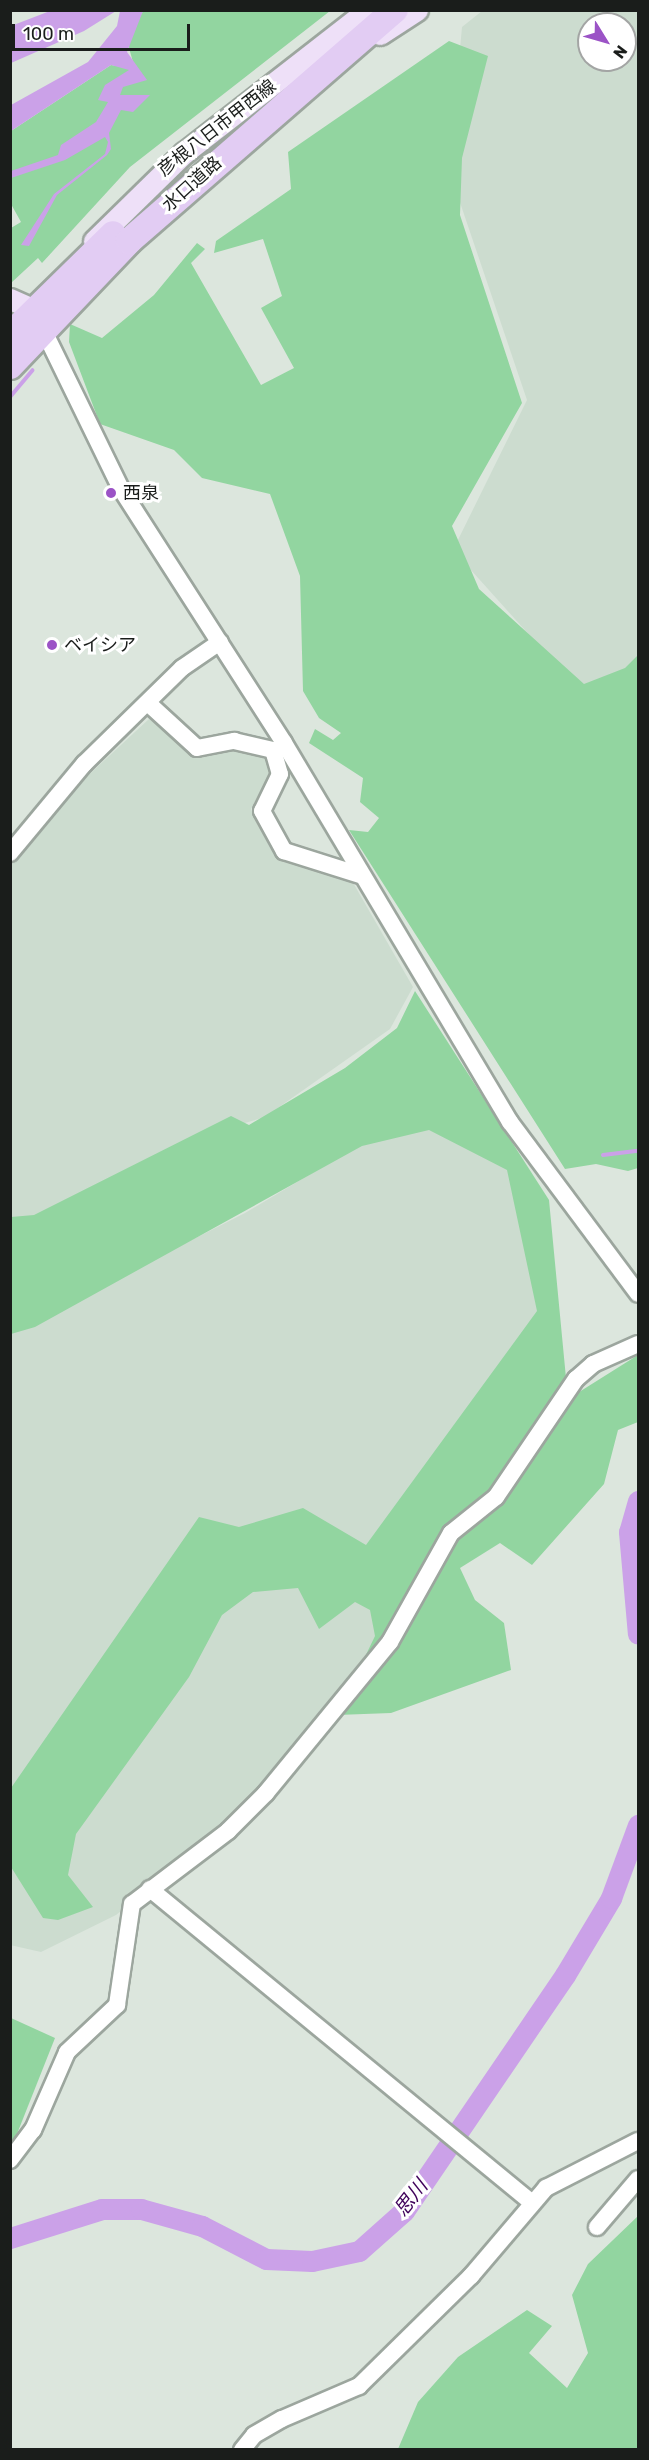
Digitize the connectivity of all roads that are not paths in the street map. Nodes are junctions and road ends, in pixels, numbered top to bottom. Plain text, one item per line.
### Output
1 (417, 10) edge
2 (383, 13) edge
3 (315, 80) junction
4 (28, 312) edge
5 (10, 335) edge
6 (10, 366) edge
7 (220, 642) junction
8 (149, 704) junction
9 (278, 747) junction
10 (10, 853) edge
11 (360, 875) junction
12 (639, 1294) edge
13 (639, 1344) edge
14 (150, 1889) junction
15 (639, 2141) edge
16 (10, 2160) edge
17 (639, 2179) edge
18 (532, 2203) junction
19 (597, 2227) dead end
20 (242, 2450) edge

1 - 3 main road
2 - 3 highway, 水口道路
2 - 4 highway, 水口道路
3 - 4 highway, 水口道路
4 - 5 highway, 水口道路
4 - 6 highway, 水口道路
4 - 7 street
7 - 8 street
7 - 9 street
8 - 9 street
8 - 10 street
9 - 11 street
9 - 11 street
11 - 12 street
13 - 14 street
14 - 16 street
14 - 18 street
15 - 18 street
17 - 19 street
18 - 20 street

